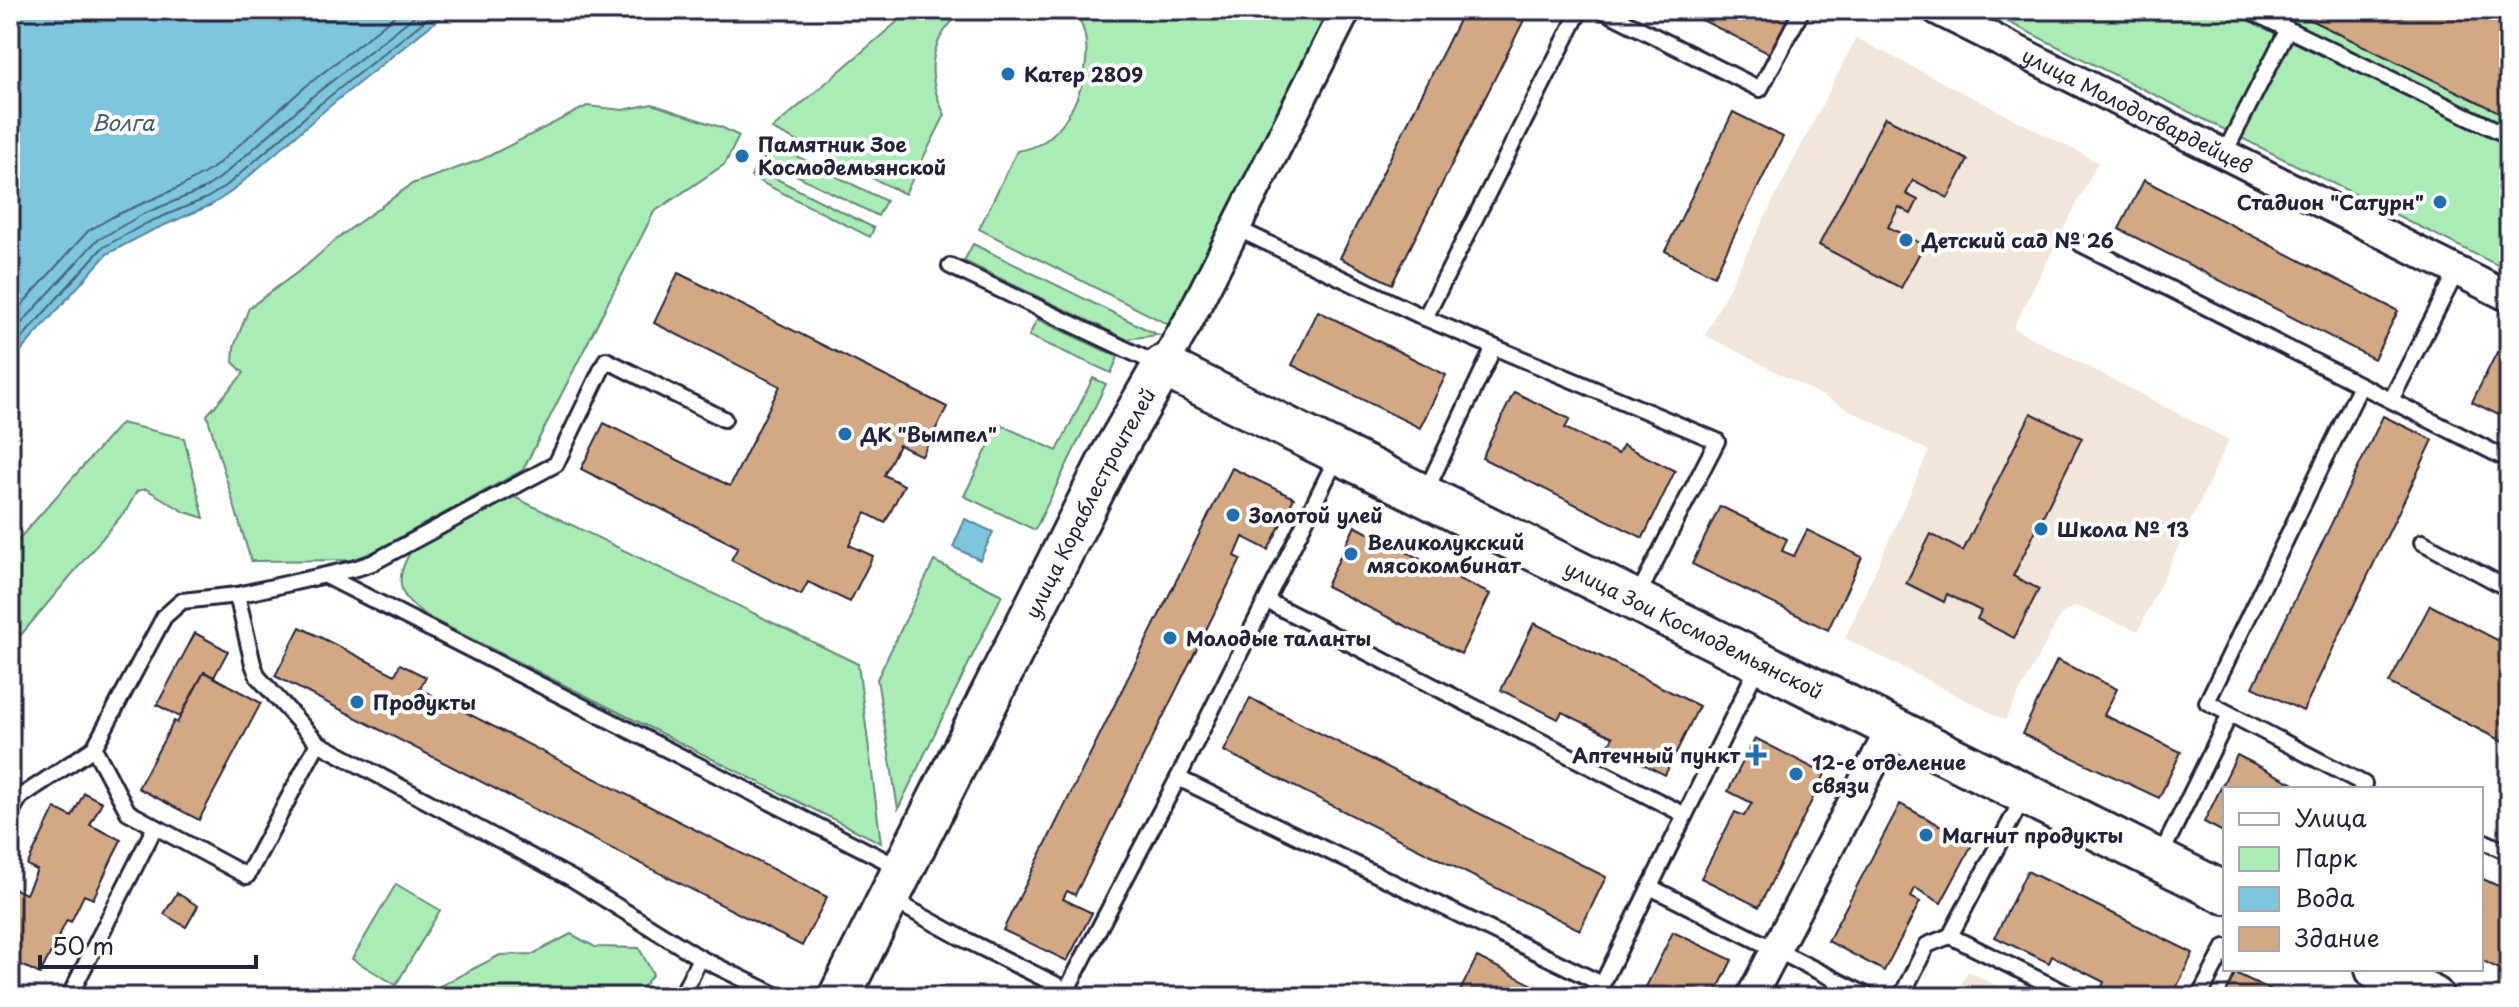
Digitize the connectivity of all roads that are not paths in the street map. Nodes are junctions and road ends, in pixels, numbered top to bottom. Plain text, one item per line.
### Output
1 (1346, 10) edge
2 (1580, 10) edge
3 (1602, 10) edge
4 (1802, 10) edge
5 (1937, 10) edge
6 (2248, 10) edge
7 (2288, 29) junction
8 (2509, 136) edge
9 (2224, 154) junction
10 (1236, 228) junction
11 (2081, 244) dead end
12 (950, 266) dead end
13 (2457, 271) junction
14 (2509, 297) edge
15 (1425, 318) junction
16 (1494, 347) junction
17 (1163, 366) junction
18 (2360, 387) junction
19 (2391, 400) junction
20 (724, 419) dead end
21 (1339, 453) junction
22 (2509, 460) edge
23 (1424, 495) junction
24 (2422, 542) dead end
25 (326, 576) junction
26 (2509, 589) edge
27 (237, 595) junction
28 (1636, 600) junction
29 (1267, 601) junction
30 (1760, 662) junction
31 (2230, 714) junction
32 (1892, 727) junction
33 (318, 743) junction
34 (94, 748) junction
35 (1178, 778) junction
36 (2366, 787) edge
37 (2025, 794) junction
38 (10, 814) edge
39 (1685, 815) junction
40 (155, 827) junction
41 (2483, 841) edge
42 (2509, 853) edge
43 (2159, 860) junction
44 (896, 884) junction
45 (1650, 887) junction
46 (2223, 892) edge
47 (1950, 936) junction
48 (1775, 950) junction
49 (2223, 951) edge
50 (700, 958) junction
51 (2380, 971) edge
52 (1599, 990) edge
53 (1065, 993) edge
54 (2428, 996) edge
55 (69, 997) edge
56 (681, 997) edge
57 (780, 997) edge
58 (839, 997) edge
59 (1081, 997) edge
60 (1751, 997) edge
61 (1870, 997) edge
62 (1901, 997) edge
63 (2074, 997) edge
64 (2199, 997) edge

1 - 10 street, улица Кораблестроителей
2 - 15 lane
3 - 4 lane
5 - 9 street, улица Молодогвардейцев
6 - 7 lane
7 - 8 lane
7 - 9 lane
9 - 13 street, улица Молодогвардейцев
10 - 15 lane
10 - 17 street, улица Кораблестроителей
11 - 18 lane
12 - 17 lane
13 - 14 street, улица Молодогвардейцев
13 - 19 lane
15 - 16 lane
16 - 23 lane
16 - 28 lane
17 - 21 street, улица Зои Космодемьянской
17 - 44 street, улица Кораблестроителей
18 - 19 lane
18 - 31 lane
19 - 22 lane
20 - 25 lane
21 - 23 street, улица Зои Космодемьянской
21 - 29 lane
23 - 28 street, улица Зои Космодемьянской
24 - 26 lane
25 - 27 lane
25 - 44 lane
27 - 33 lane
27 - 34 lane
28 - 30 street, улица Зои Космодемьянской
29 - 35 lane
29 - 39 lane
30 - 32 street, улица Зои Космодемьянской
30 - 39 lane
31 - 36 lane
31 - 43 lane
32 - 37 street, улица Зои Космодемьянской
32 - 48 street
33 - 40 lane
33 - 50 lane
34 - 38 lane
34 - 40 lane
35 - 52 lane
35 - 53 lane
37 - 43 street, улица Зои Космодемьянской
37 - 47 lane
39 - 45 lane
40 - 55 lane
41 - 42 lane
43 - 46 street, улица Зои Космодемьянской
44 - 53 lane
44 - 58 street, улица Кораблестроителей
45 - 48 lane
45 - 52 lane
47 - 62 lane
47 - 63 lane
48 - 60 street
48 - 61 lane
49 - 64 lane
50 - 56 lane
50 - 57 lane
51 - 54 street
53 - 59 lane

